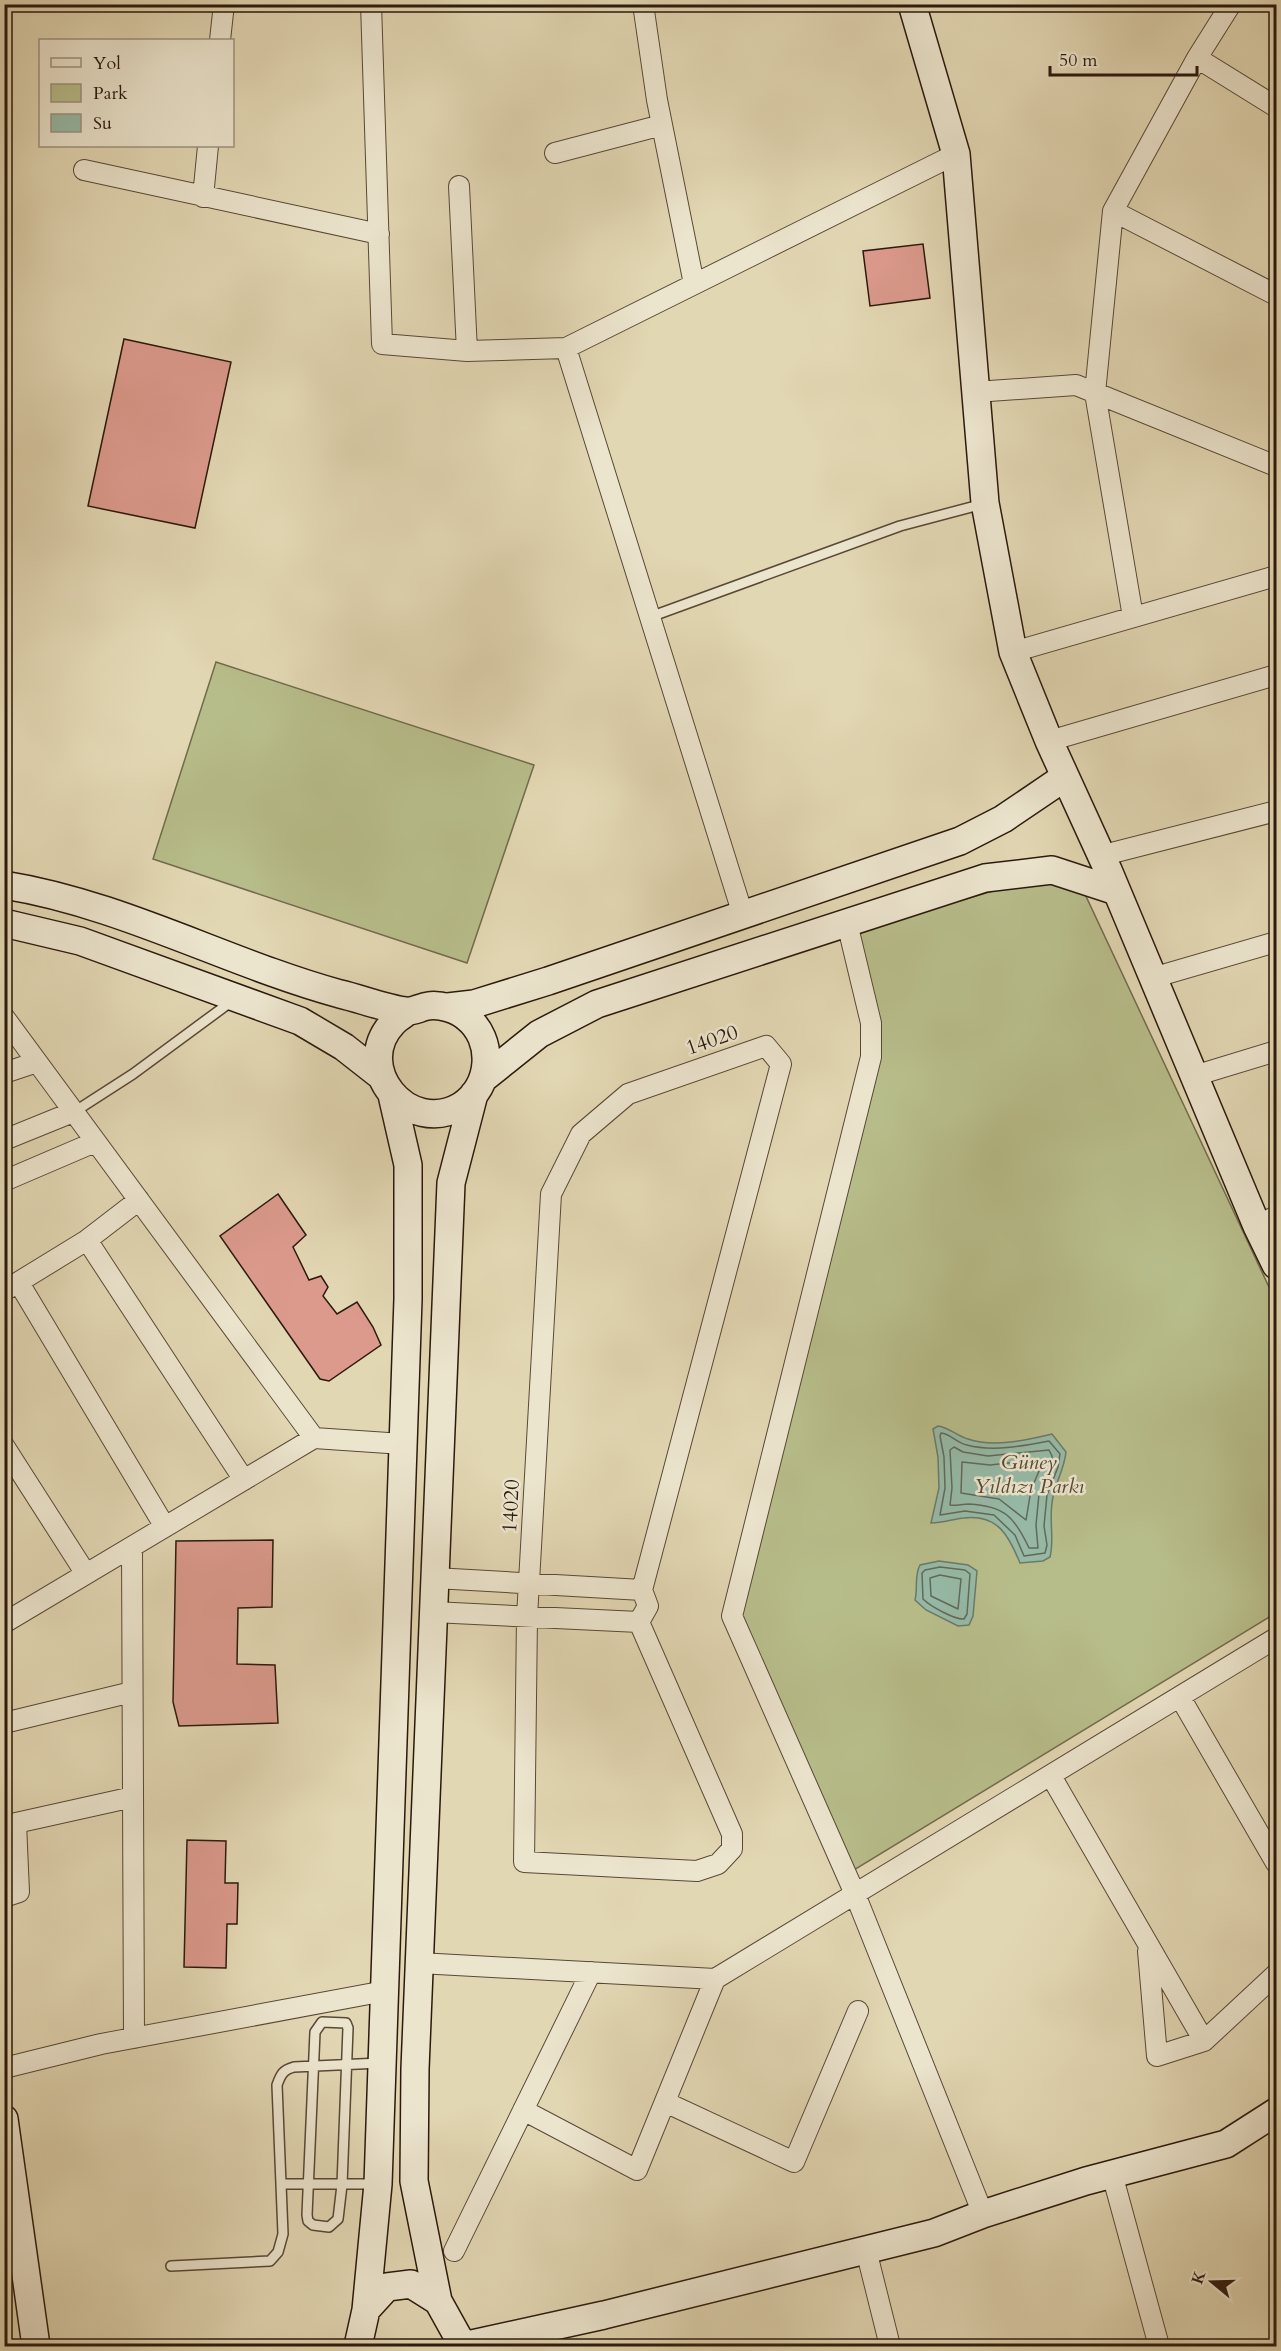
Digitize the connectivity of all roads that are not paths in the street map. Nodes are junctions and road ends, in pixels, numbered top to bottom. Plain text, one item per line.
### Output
1 (224, 4) edge
2 (371, 4) edge
3 (643, 4) edge
4 (912, 4) edge
5 (1231, 4) edge
6 (220, 39) edge
7 (1197, 58) junction
8 (1276, 107) edge
9 (662, 124) junction
10 (208, 147) edge
11 (555, 153) dead end
12 (956, 154) junction
13 (84, 170) dead end
14 (459, 186) dead end
15 (203, 196) junction
16 (1113, 211) junction
17 (379, 234) junction
18 (694, 284) junction
19 (1276, 295) edge
20 (566, 348) junction
21 (467, 351) junction
22 (975, 392) junction
23 (1095, 393) junction
24 (1276, 466) edge
25 (985, 503) junction
26 (1276, 576) edge
27 (650, 617) junction
28 (1134, 617) junction
29 (1013, 652) junction
30 (1276, 675) edge
31 (1049, 741) junction
32 (1065, 777) junction
33 (1276, 811) edge
34 (1100, 856) junction
35 (4, 885) edge
36 (1116, 891) junction
37 (743, 915) junction
38 (4, 923) edge
39 (847, 923) junction
40 (1276, 942) edge
41 (1152, 978) junction
42 (236, 998) junction
43 (448, 1007) junction
44 (407, 1012) junction
45 (4, 1017) edge
46 (1276, 1051) edge
47 (37, 1062) junction
48 (4, 1073) edge
49 (1194, 1076) junction
50 (387, 1086) junction
51 (479, 1086) junction
52 (73, 1112) junction
53 (4, 1140) edge
54 (96, 1142) junction
55 (4, 1181) edge
56 (139, 1200) junction
57 (1267, 1221) edge
58 (87, 1240) junction
59 (1276, 1265) edge
60 (12, 1287) edge
61 (314, 1438) junction
62 (403, 1444) junction
63 (4, 1446) edge
64 (11, 1472) edge
65 (244, 1480) junction
66 (165, 1527) junction
67 (132, 1547) junction
68 (86, 1574) junction
69 (435, 1578) junction
70 (531, 1584) junction
71 (642, 1590) junction
72 (433, 1612) junction
73 (527, 1617) junction
74 (639, 1622) junction
75 (4, 1623) edge
76 (1276, 1638) edge
77 (132, 1692) junction
78 (1180, 1696) junction
79 (4, 1723) edge
80 (1051, 1776) junction
81 (133, 1797) junction
82 (1276, 1863) edge
83 (855, 1894) junction
84 (4, 1897) edge
85 (1148, 1945) junction
86 (419, 1963) junction
87 (591, 1972) junction
88 (1276, 1974) edge
89 (715, 1979) junction
90 (385, 1991) junction
91 (858, 2011) dead end
92 (134, 2038) junction
93 (1204, 2041) junction
94 (382, 2063) junction
95 (347, 2064) junction
96 (315, 2066) junction
97 (4, 2068) edge
98 (665, 2102) junction
99 (523, 2110) junction
100 (1276, 2112) edge
101 (4, 2119) edge
102 (1112, 2174) junction
103 (280, 2184) junction
104 (309, 2184) junction
105 (378, 2184) junction
106 (342, 2185) junction
107 (983, 2214) junction
108 (866, 2250) junction
109 (454, 2251) dead end
110 (171, 2266) dead end
111 (438, 2301) junction
112 (366, 2310) junction
113 (472, 2345) edge
114 (36, 2346) edge
115 (358, 2346) edge
116 (890, 2346) edge
117 (1160, 2346) edge

1 - 6 street
2 - 17 street
3 - 9 street
4 - 12 main road
5 - 7 street
7 - 8 street
7 - 16 street
9 - 11 street
9 - 18 street
10 - 15 street
12 - 18 street
12 - 22 main road
13 - 15 street
14 - 21 street
15 - 17 street
16 - 19 street
16 - 23 street
17 - 21 street
18 - 20 street
20 - 21 street
20 - 27 street
22 - 23 street
22 - 25 main road
23 - 24 street
23 - 28 street
25 - 27 lane
25 - 29 main road
26 - 28 street
27 - 37 street
28 - 29 street
29 - 31 main road
30 - 31 street
31 - 32 main road
32 - 34 main road
32 - 37 main road
33 - 34 street
34 - 36 main road
35 - 44 main road
36 - 39 main road
36 - 41 main road
37 - 43 main road
38 - 42 main road
39 - 51 main road
39 - 83 street
40 - 41 street
41 - 49 main road
42 - 50 main road
42 - 52 lane
43 - 44 main road
43 - 51 main road
44 - 50 main road
45 - 47 street
46 - 49 street
47 - 48 street
47 - 52 street
49 - 57 main road
50 - 51 main road
50 - 62 main road
51 - 69 main road
52 - 53 street
52 - 54 street
54 - 55 street
54 - 56 street
56 - 58 street
56 - 61 street
57 - 59 main road
58 - 60 street
58 - 65 street
60 - 66 street
61 - 62 street
61 - 65 street
62 - 90 main road
63 - 64 street
64 - 68 street
65 - 66 street
66 - 67 street
67 - 68 street
67 - 77 street
68 - 75 street
69 - 70 street
69 - 72 main road
70 - 71 street
70 - 71 street, 14020
70 - 73 street
71 - 74 street
72 - 73 street
72 - 86 main road
73 - 74 street
73 - 74 street
76 - 78 street
77 - 79 street
77 - 81 street
78 - 80 street
78 - 82 street
80 - 83 street
80 - 85 street
81 - 84 street
81 - 92 street
83 - 89 street
83 - 107 street
85 - 93 street
85 - 93 street
86 - 87 street
86 - 111 main road
87 - 89 street
87 - 99 street
88 - 93 street
89 - 98 street
90 - 92 street
90 - 94 main road
91 - 98 street
92 - 97 street
94 - 95 lane
94 - 105 main road
95 - 96 lane
95 - 96 lane
95 - 106 lane
96 - 103 lane
96 - 104 lane
98 - 99 street
99 - 109 street
100 - 102 main road
101 - 114 main road
102 - 107 main road
102 - 117 street
103 - 104 lane
103 - 110 lane
104 - 106 lane
104 - 106 lane
105 - 106 lane
105 - 112 main road
107 - 108 main road
108 - 113 main road
108 - 116 street
111 - 112 main road
111 - 113 main road
112 - 115 main road

